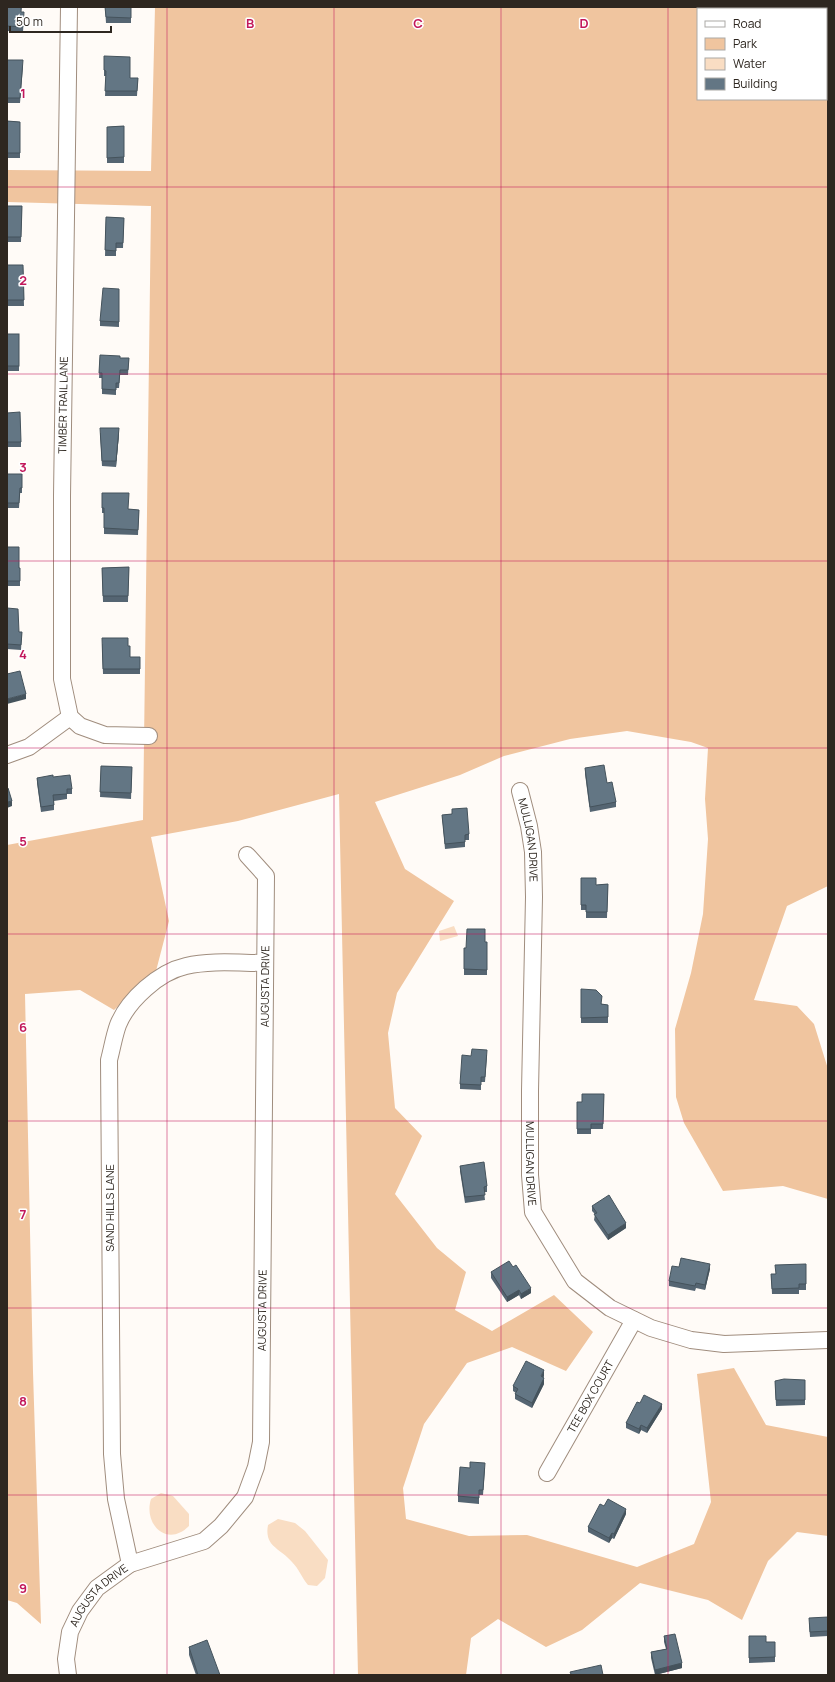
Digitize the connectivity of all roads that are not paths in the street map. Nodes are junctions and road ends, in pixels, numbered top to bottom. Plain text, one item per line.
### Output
1 (69, 7) edge
2 (70, 717) junction
3 (149, 736) dead end
4 (7, 755) edge
5 (520, 791) dead end
6 (247, 855) dead end
7 (265, 963) junction
8 (634, 1320) junction
9 (828, 1340) edge
10 (547, 1473) dead end
11 (130, 1564) junction
12 (68, 1675) edge

1 - 2 street, TIMBER TRAIL LANE
2 - 3 street
2 - 4 street
5 - 8 street, MULLIGAN DRIVE
6 - 7 street, AUGUSTA DRIVE
7 - 11 street, AUGUSTA DRIVE
7 - 11 street, SAND HILLS LANE
8 - 9 street, MULLIGAN DRIVE
8 - 10 street, TEE BOX COURT
11 - 12 street, AUGUSTA DRIVE

